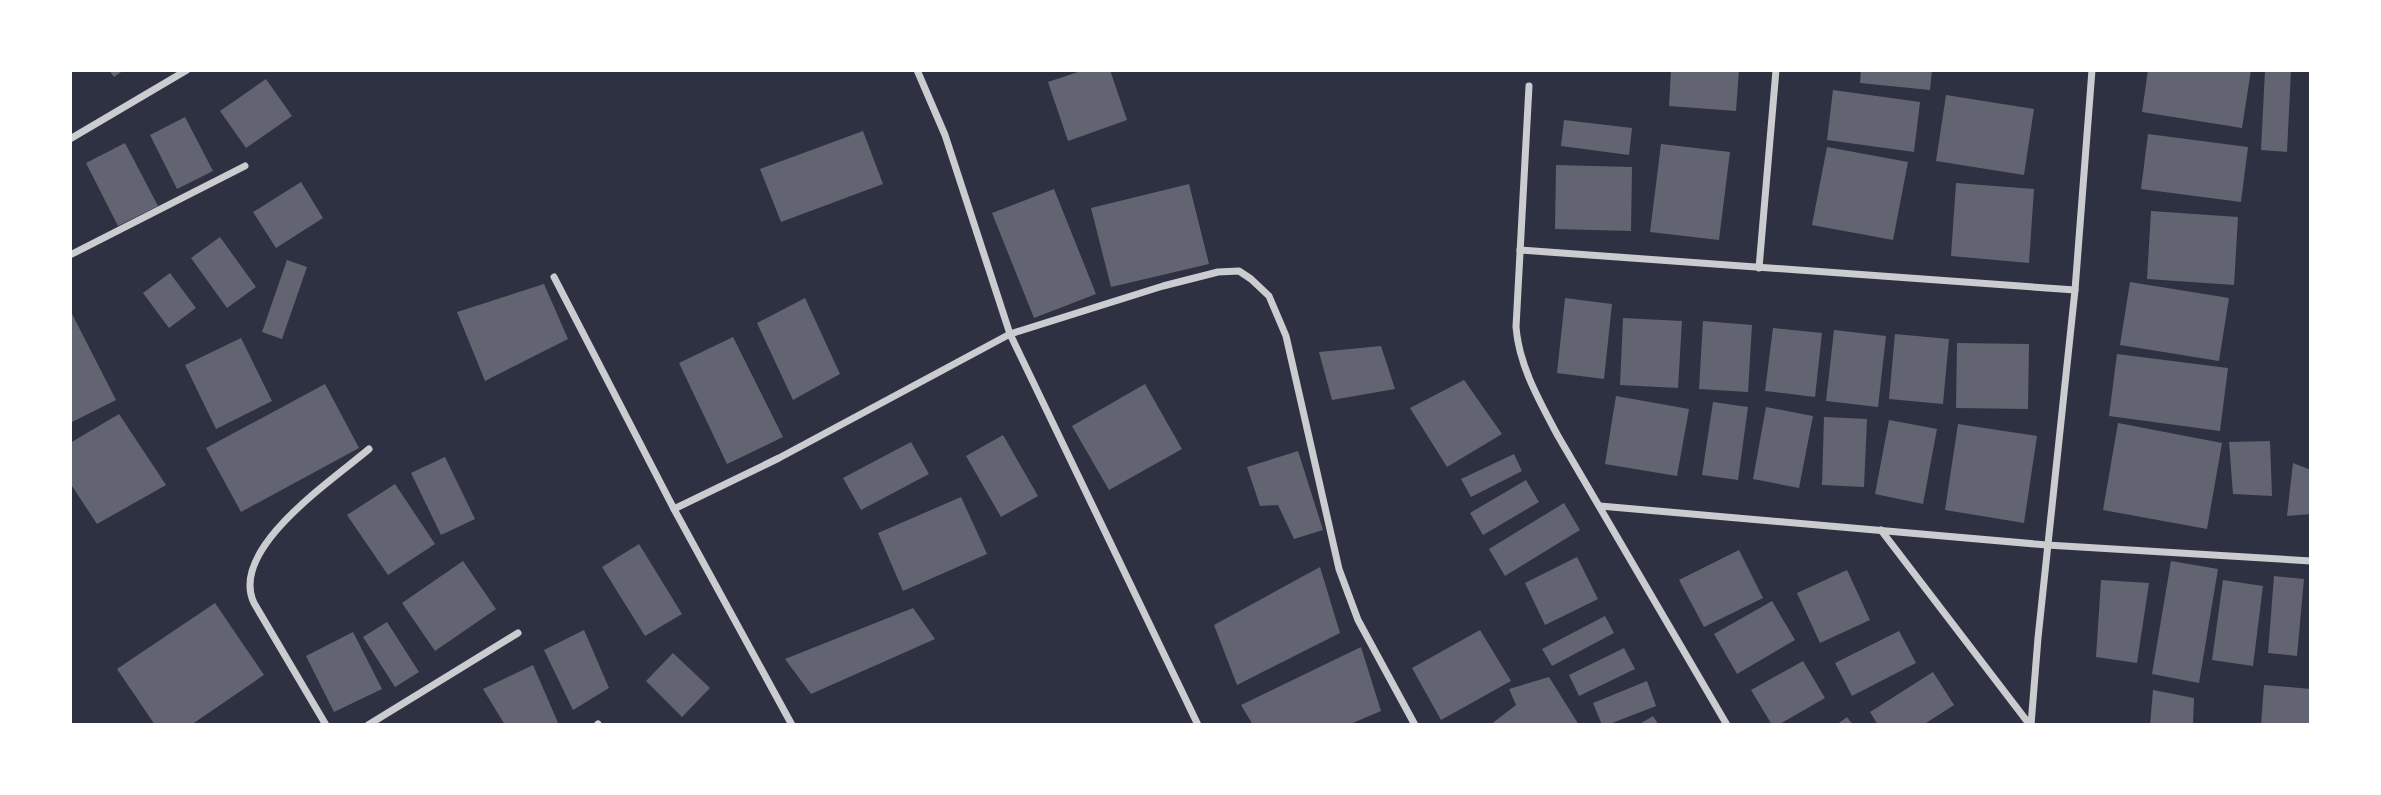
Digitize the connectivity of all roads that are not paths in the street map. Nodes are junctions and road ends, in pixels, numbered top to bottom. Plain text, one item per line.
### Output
1 (187, 70) edge
2 (918, 70) edge
3 (1776, 70) edge
4 (2092, 70) edge
5 (1530, 86) dead end
6 (70, 139) edge
7 (245, 166) dead end
8 (1520, 250) junction
9 (70, 255) edge
10 (1759, 268) junction
11 (554, 277) dead end
12 (2075, 290) junction
13 (1010, 334) junction
14 (369, 449) dead end
15 (1600, 506) junction
16 (674, 509) junction
17 (1881, 530) junction
18 (2048, 545) junction
19 (2311, 561) edge
20 (518, 633) dead end
21 (326, 725) edge
22 (368, 725) edge
23 (792, 725) edge
24 (1198, 725) edge
25 (1415, 725) edge
26 (1727, 725) edge
27 (2031, 725) edge

1 - 6 street
2 - 13 street
3 - 10 street
4 - 12 street
5 - 8 street
7 - 9 street
8 - 10 street
8 - 15 street
10 - 12 street
11 - 16 street
12 - 18 street
13 - 16 street
13 - 24 street
13 - 25 street
14 - 21 street
15 - 17 street
15 - 26 street
16 - 23 street
17 - 18 street
17 - 27 street
18 - 19 street
18 - 27 street
20 - 22 street

